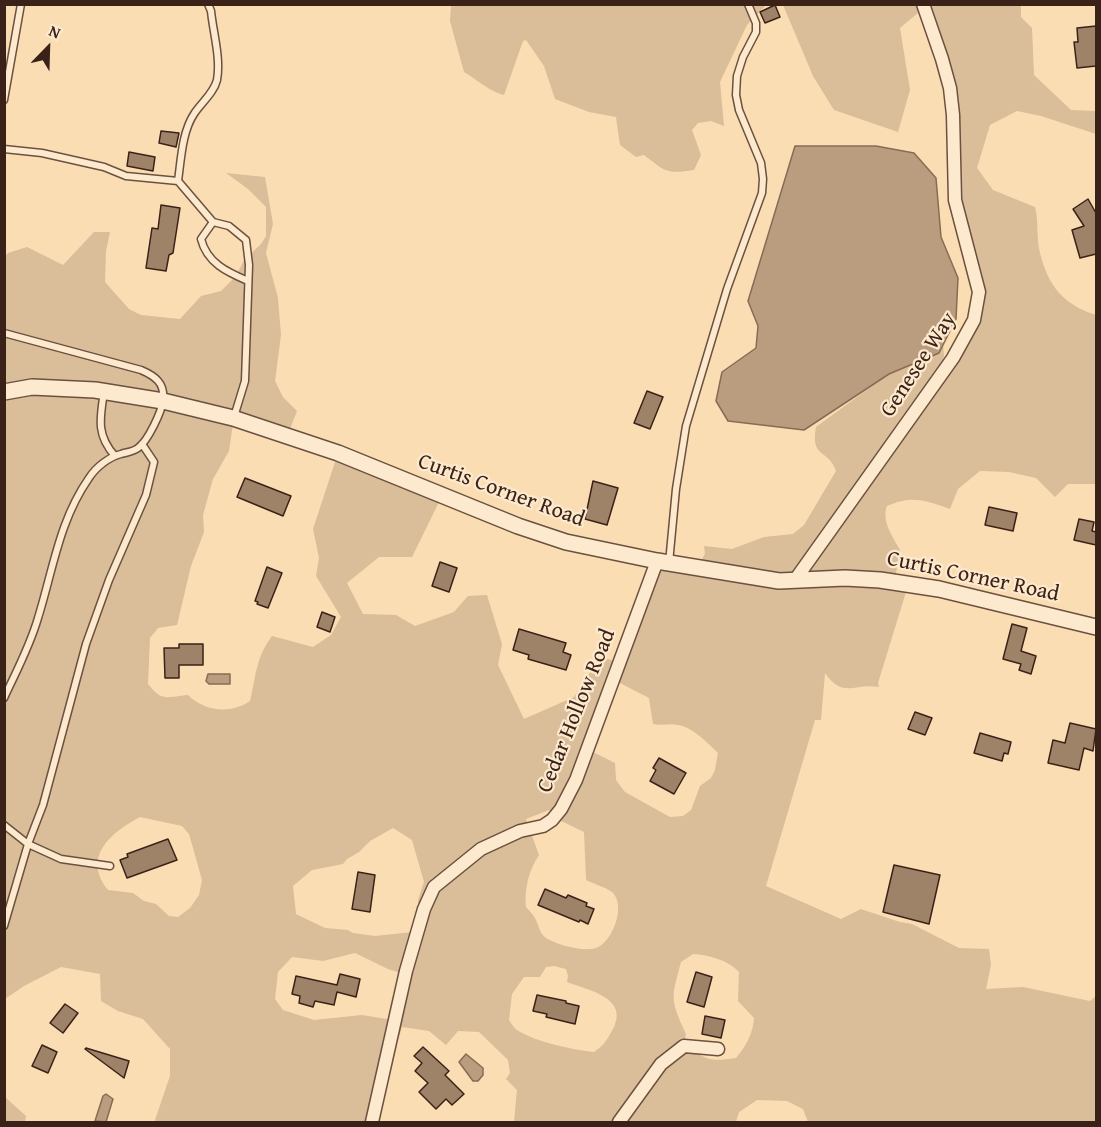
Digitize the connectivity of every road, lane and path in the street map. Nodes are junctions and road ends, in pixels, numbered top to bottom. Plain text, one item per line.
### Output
1 (21, 4) edge
2 (207, 4) edge
3 (748, 4) edge
4 (923, 4) edge
5 (4, 100) edge
6 (4, 149) edge
7 (178, 181) junction
8 (213, 222) junction
9 (248, 281) junction
10 (4, 333) edge
11 (105, 391) junction
12 (4, 392) edge
13 (163, 401) junction
14 (233, 418) junction
15 (142, 444) junction
16 (115, 456) junction
17 (663, 562) junction
18 (795, 580) junction
19 (1096, 627) edge
20 (4, 698) edge
21 (4, 825) edge
22 (28, 844) junction
23 (110, 866) dead end
24 (4, 926) edge
25 (718, 1049) dead end
26 (372, 1122) edge
27 (619, 1122) edge

1 - 5 lane
2 - 7 lane
3 - 17 lane
4 - 18 street, Genesee Way
6 - 7 lane
7 - 8 lane
8 - 9 lane
8 - 9 lane
9 - 14 lane
10 - 13 lane
11 - 12 street, Curtis Corner Road
11 - 13 street, Curtis Corner Road
11 - 16 lane
13 - 14 street, Curtis Corner Road
13 - 15 lane
14 - 17 street, Curtis Corner Road
15 - 16 lane
15 - 22 lane
16 - 20 lane
17 - 18 street, Curtis Corner Road
17 - 26 street, Cedar Hollow Road
18 - 19 street, Curtis Corner Road
21 - 22 lane
22 - 23 lane
22 - 24 lane
25 - 27 street

